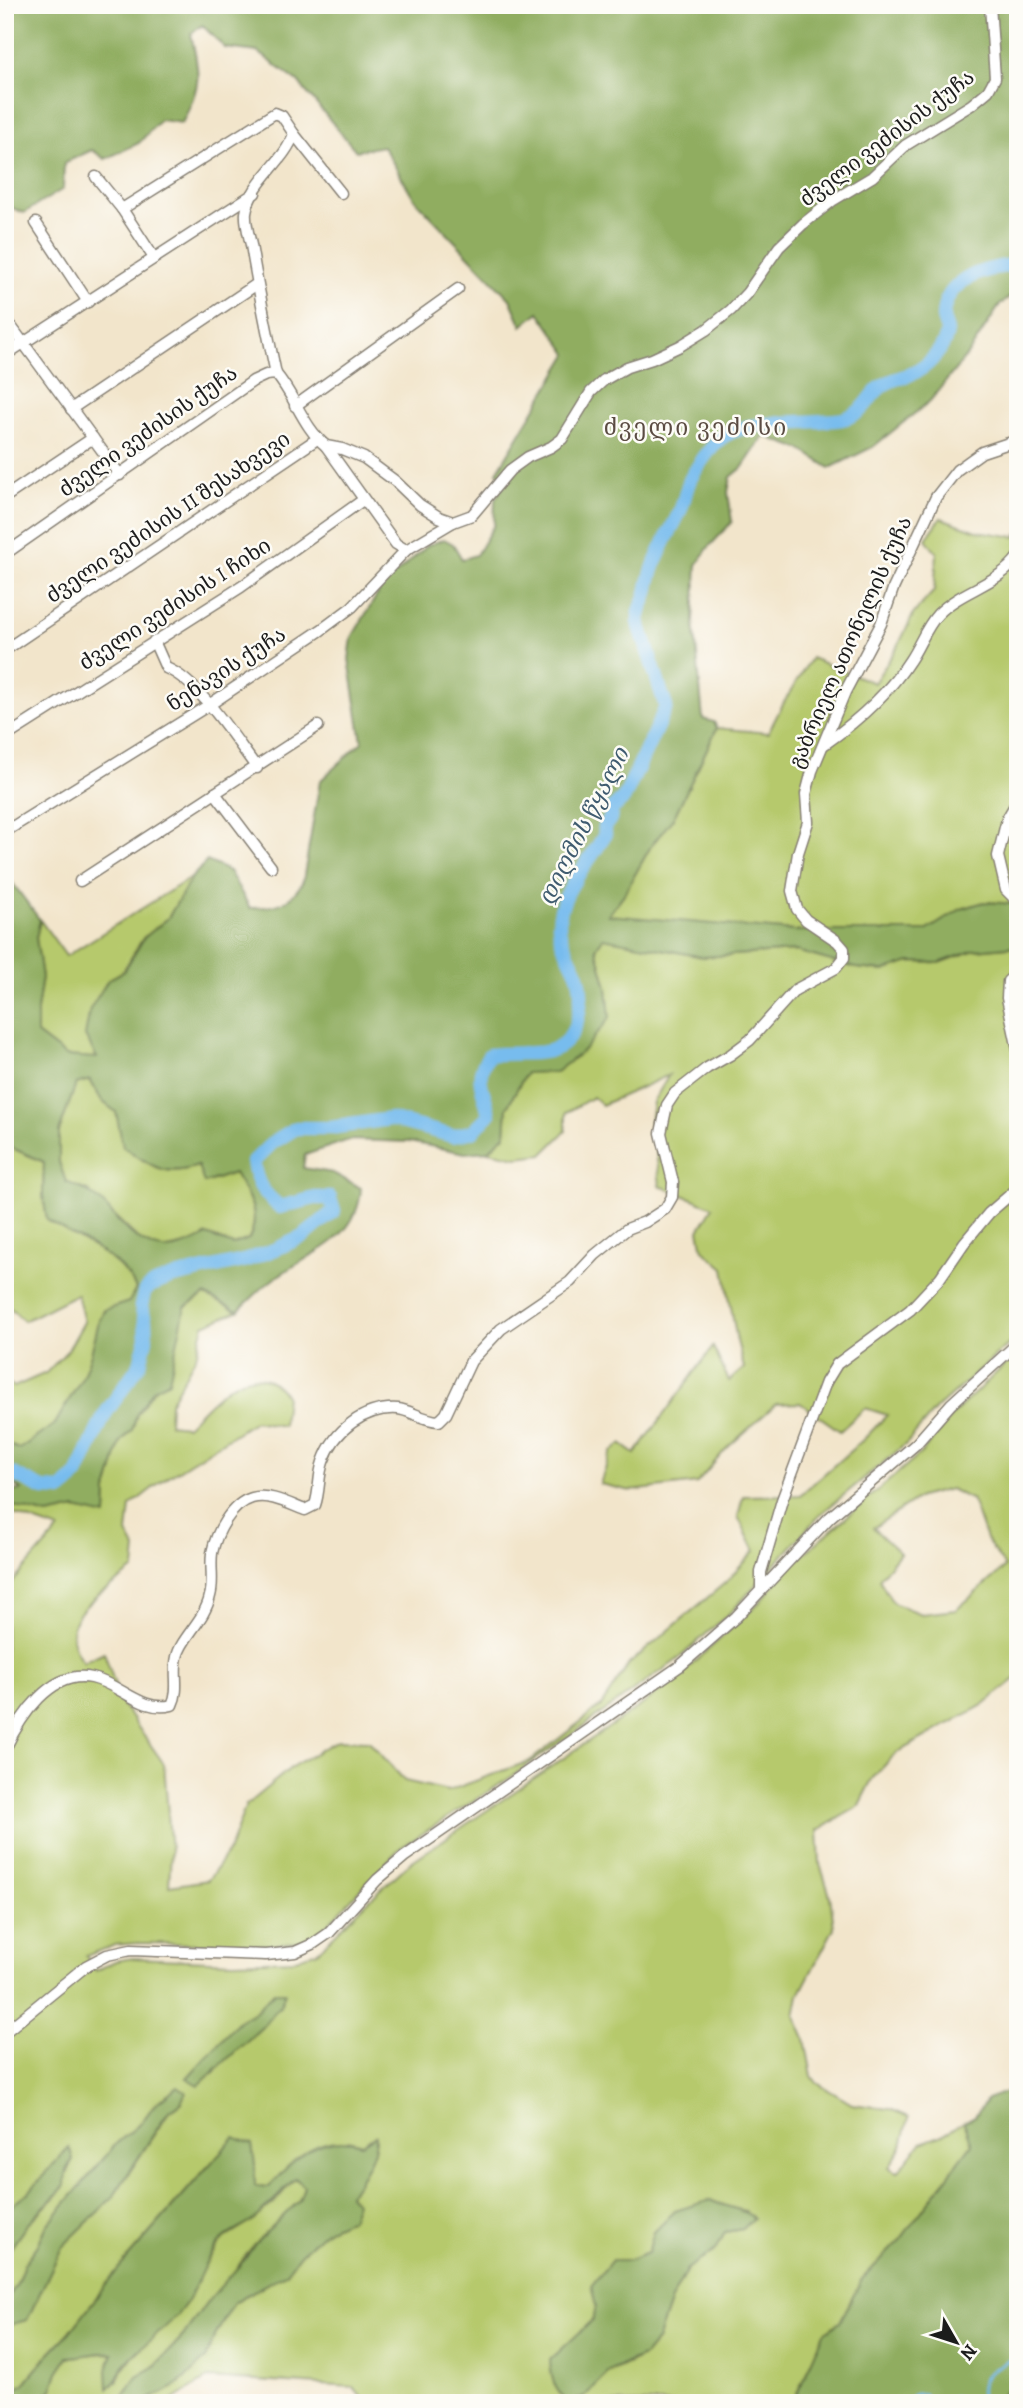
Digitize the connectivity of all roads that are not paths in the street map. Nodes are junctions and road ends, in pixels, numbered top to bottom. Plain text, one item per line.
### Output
1 (990, 5) edge
2 (294, 134) junction
3 (96, 177) dead end
4 (255, 193) junction
5 (341, 193) dead end
6 (122, 209) junction
7 (36, 223) dead end
8 (154, 258) junction
9 (257, 284) junction
10 (458, 289) dead end
11 (88, 302) junction
12 (5, 318) edge
13 (23, 344) junction
14 (5, 355) edge
15 (276, 374) junction
16 (295, 405) junction
17 (71, 409) junction
18 (93, 438) junction
19 (1018, 440) edge
20 (322, 443) junction
21 (120, 475) junction
22 (5, 497) edge
23 (363, 500) junction
24 (453, 522) junction
25 (406, 550) junction
26 (5, 554) edge
27 (1018, 557) edge
28 (154, 641) junction
29 (5, 650) edge
30 (209, 705) junction
31 (317, 726) dead end
32 (5, 737) edge
33 (825, 744) junction
34 (257, 768) junction
35 (215, 793) junction
36 (1018, 800) edge
37 (6, 831) edge
38 (271, 867) dead end
39 (80, 881) dead end
40 (1018, 902) edge
41 (1018, 972) edge
42 (1018, 1049) edge
43 (1018, 1188) edge
44 (1018, 1343) edge
45 (761, 1589) junction
46 (5, 1749) edge
47 (5, 2032) edge

1 - 24 street, ძველი ვეძისის ქუჩა
2 - 4 street
2 - 5 street
2 - 6 street
3 - 6 street
4 - 8 street
4 - 9 street
6 - 8 street
7 - 11 street
8 - 11 street
9 - 15 street
9 - 17 street
10 - 16 street
11 - 13 street
12 - 13 street
13 - 14 street
13 - 17 street
15 - 16 street
15 - 21 street, ძველი ვეძისის ქუჩა
16 - 20 street
17 - 18 street
18 - 21 street
18 - 22 street
19 - 33 street, გაბრიელ ათონელის ქუჩა
20 - 23 street
20 - 24 street
20 - 29 street, ძველი ვეძისის II შესახვევი
21 - 26 street, ძველი ვეძისის ქუჩა
23 - 25 street
23 - 28 street, ძველი ვეძისის I ჩიხი
24 - 25 street, ნენავის ქუჩა
25 - 30 street, ნენავის ქუჩა
27 - 33 street
28 - 30 street
28 - 32 street, ძველი ვეძისის I ჩიხი
30 - 34 street
30 - 37 street, ნენავის ქუჩა
31 - 34 street
33 - 46 street, გაბრიელ ათონელის ქუჩა
34 - 35 street
35 - 38 street
35 - 39 street
36 - 40 street
41 - 42 street
43 - 45 street
44 - 45 street
45 - 47 street

